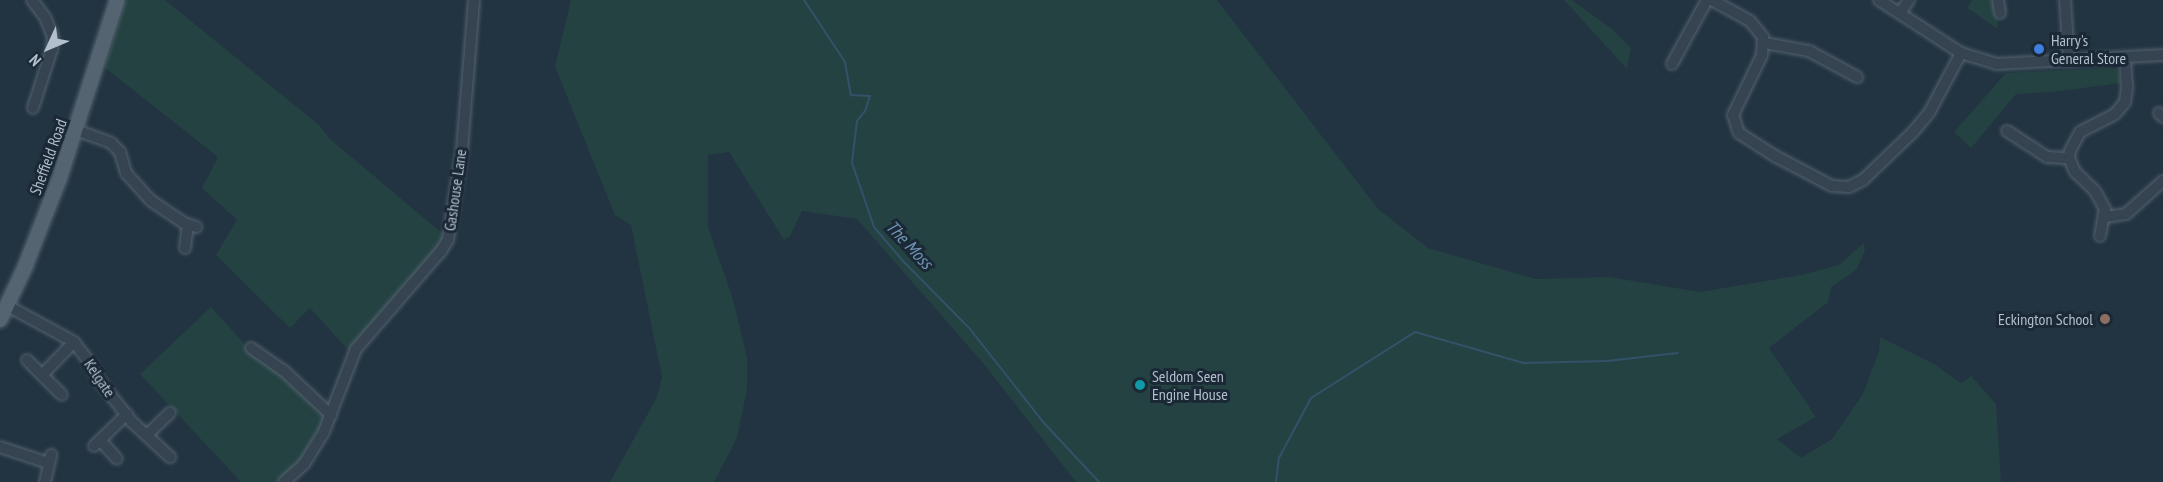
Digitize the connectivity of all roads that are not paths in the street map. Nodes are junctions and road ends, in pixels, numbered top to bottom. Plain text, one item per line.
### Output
1 (33, 0) edge
2 (117, 0) edge
3 (474, 0) edge
4 (1707, 0) edge
5 (1712, 0) edge
6 (1879, 0) edge
7 (1909, 0) edge
8 (1998, 0) edge
9 (2065, 0) edge
10 (1900, 13) junction
11 (2000, 13) dead end
12 (1765, 43) junction
13 (1961, 53) junction
14 (2163, 54) edge
15 (2125, 58) junction
16 (2069, 61) junction
17 (1672, 65) dead end
18 (1857, 77) dead end
19 (33, 108) dead end
20 (76, 130) junction
21 (2007, 131) dead end
22 (2069, 158) junction
23 (2163, 181) edge
24 (2105, 217) junction
25 (2100, 236) dead end
26 (185, 248) dead end
27 (8, 306) junction
28 (0, 320) edge
29 (74, 342) junction
30 (251, 348) dead end
31 (27, 360) dead end
32 (42, 375) junction
33 (62, 395) dead end
34 (127, 414) junction
35 (170, 414) dead end
36 (331, 415) junction
37 (147, 435) junction
38 (0, 447) edge
39 (170, 457) dead end
40 (117, 459) dead end
41 (45, 482) edge
42 (285, 482) edge

1 - 19 street
2 - 20 main road, Sheffield Road
3 - 36 street, Gashouse Lane
4 - 17 street
5 - 12 street
6 - 10 street
7 - 10 street
8 - 11 street
9 - 16 street
10 - 13 street
12 - 13 street
12 - 18 street
13 - 16 street
14 - 15 street
15 - 16 street
15 - 22 street
20 - 26 street
20 - 27 main road, Sheffield Road
21 - 22 street
22 - 24 street
23 - 24 street
24 - 25 street
27 - 28 main road, Sheffield Road
27 - 29 street, Kelgate
29 - 32 street, Kelgate
29 - 34 street, Kelgate
30 - 36 street
31 - 32 street
32 - 33 street
34 - 37 street, Kelgate
34 - 40 street, Kelgate
35 - 37 street
36 - 42 street, Gashouse Lane
37 - 39 street, Kelgate
38 - 41 street

